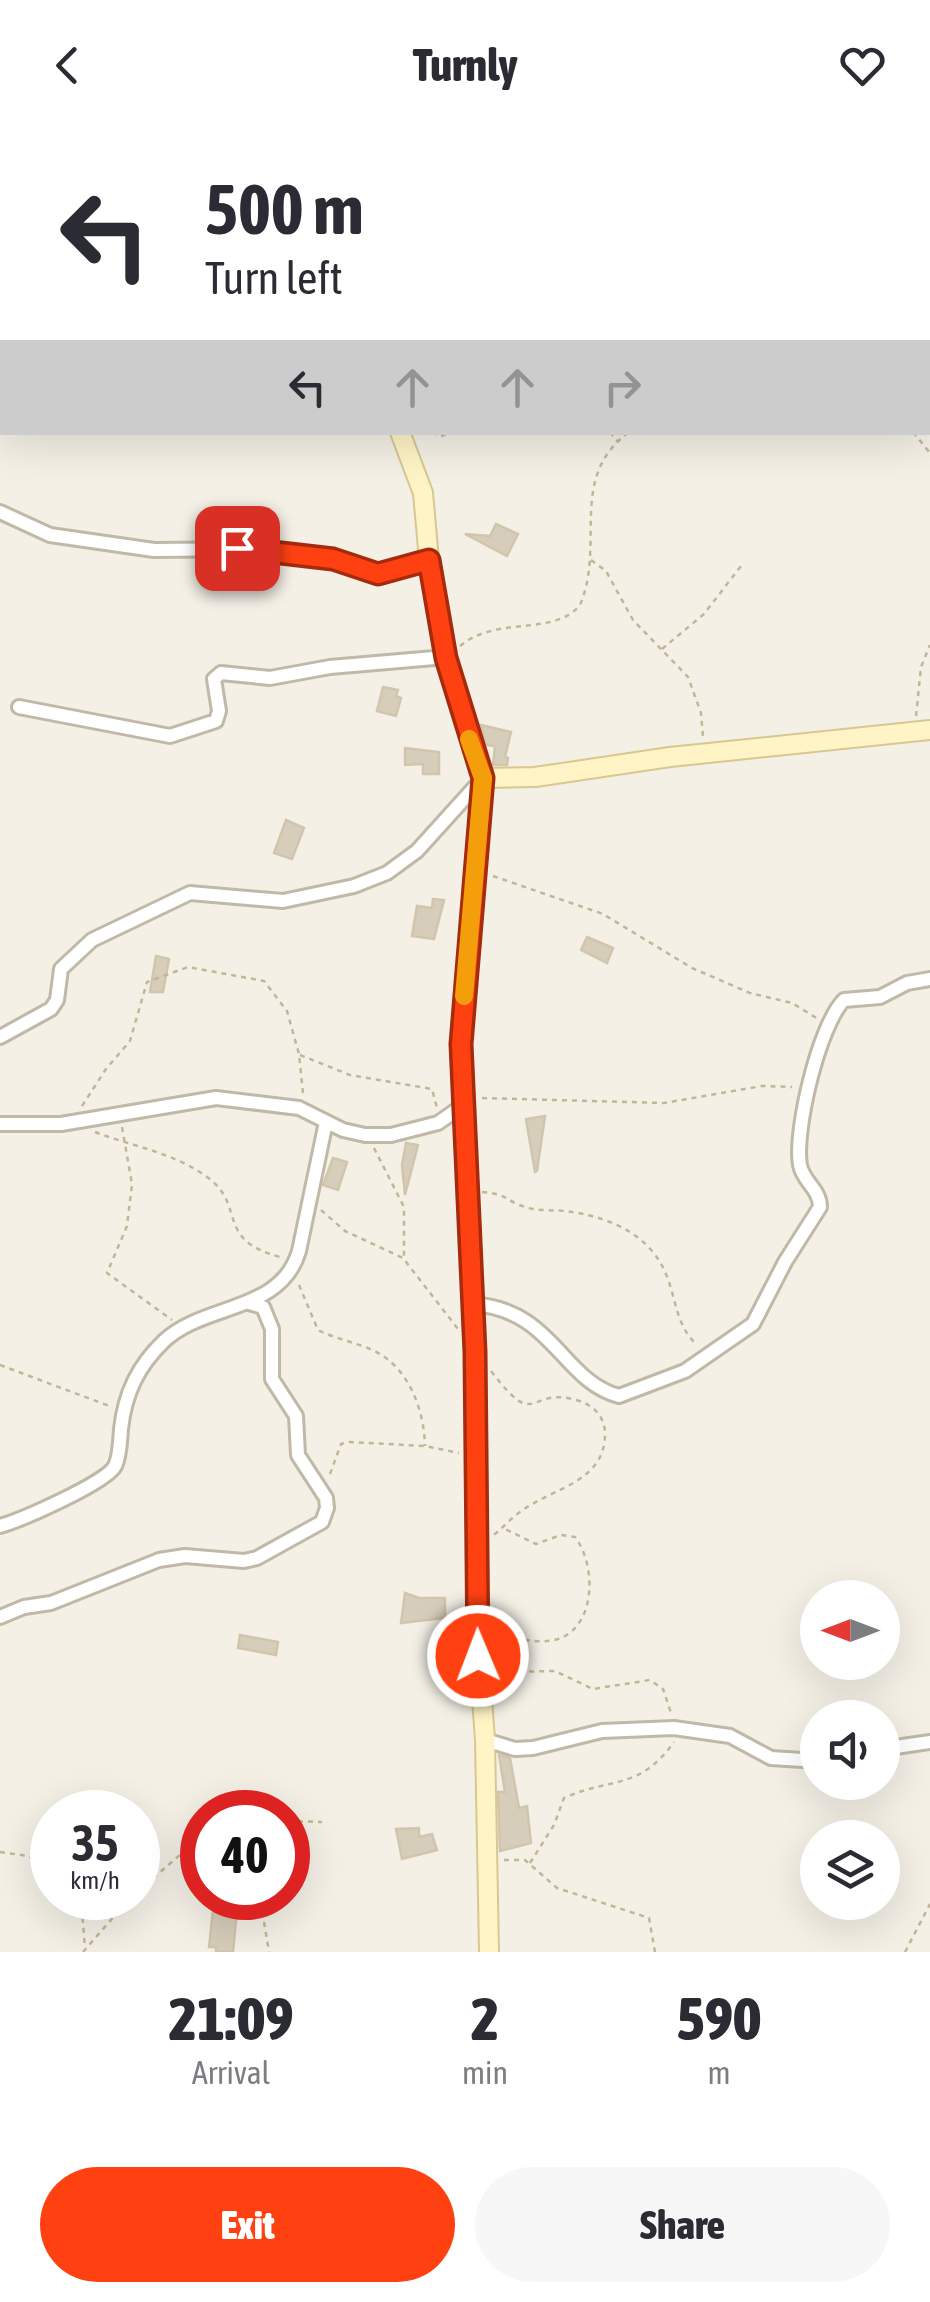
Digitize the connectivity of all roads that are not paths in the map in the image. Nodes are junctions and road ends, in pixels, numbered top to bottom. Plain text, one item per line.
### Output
1 (401, 435) edge
2 (0, 512) edge
3 (429, 560) junction
4 (446, 658) junction
5 (18, 707) dead end
6 (923, 731) edge
7 (483, 778) junction
8 (930, 979) edge
9 (0, 1037) edge
10 (466, 1104) junction
11 (326, 1122) junction
12 (0, 1124) edge
13 (249, 1303) junction
14 (472, 1304) junction
15 (0, 1526) edge
16 (0, 1617) edge
17 (485, 1740) junction
18 (930, 1742) edge
19 (900, 1746) edge
20 (800, 1760) edge
21 (489, 1952) edge

1 - 3 street
2 - 3 street
3 - 4 street
4 - 5 street
4 - 7 street
6 - 7 street
7 - 9 street
7 - 10 street
8 - 14 street
10 - 11 street
10 - 14 street
11 - 12 street
11 - 13 street
13 - 15 street
13 - 16 street
14 - 17 street
17 - 20 street
17 - 21 street
18 - 19 street

